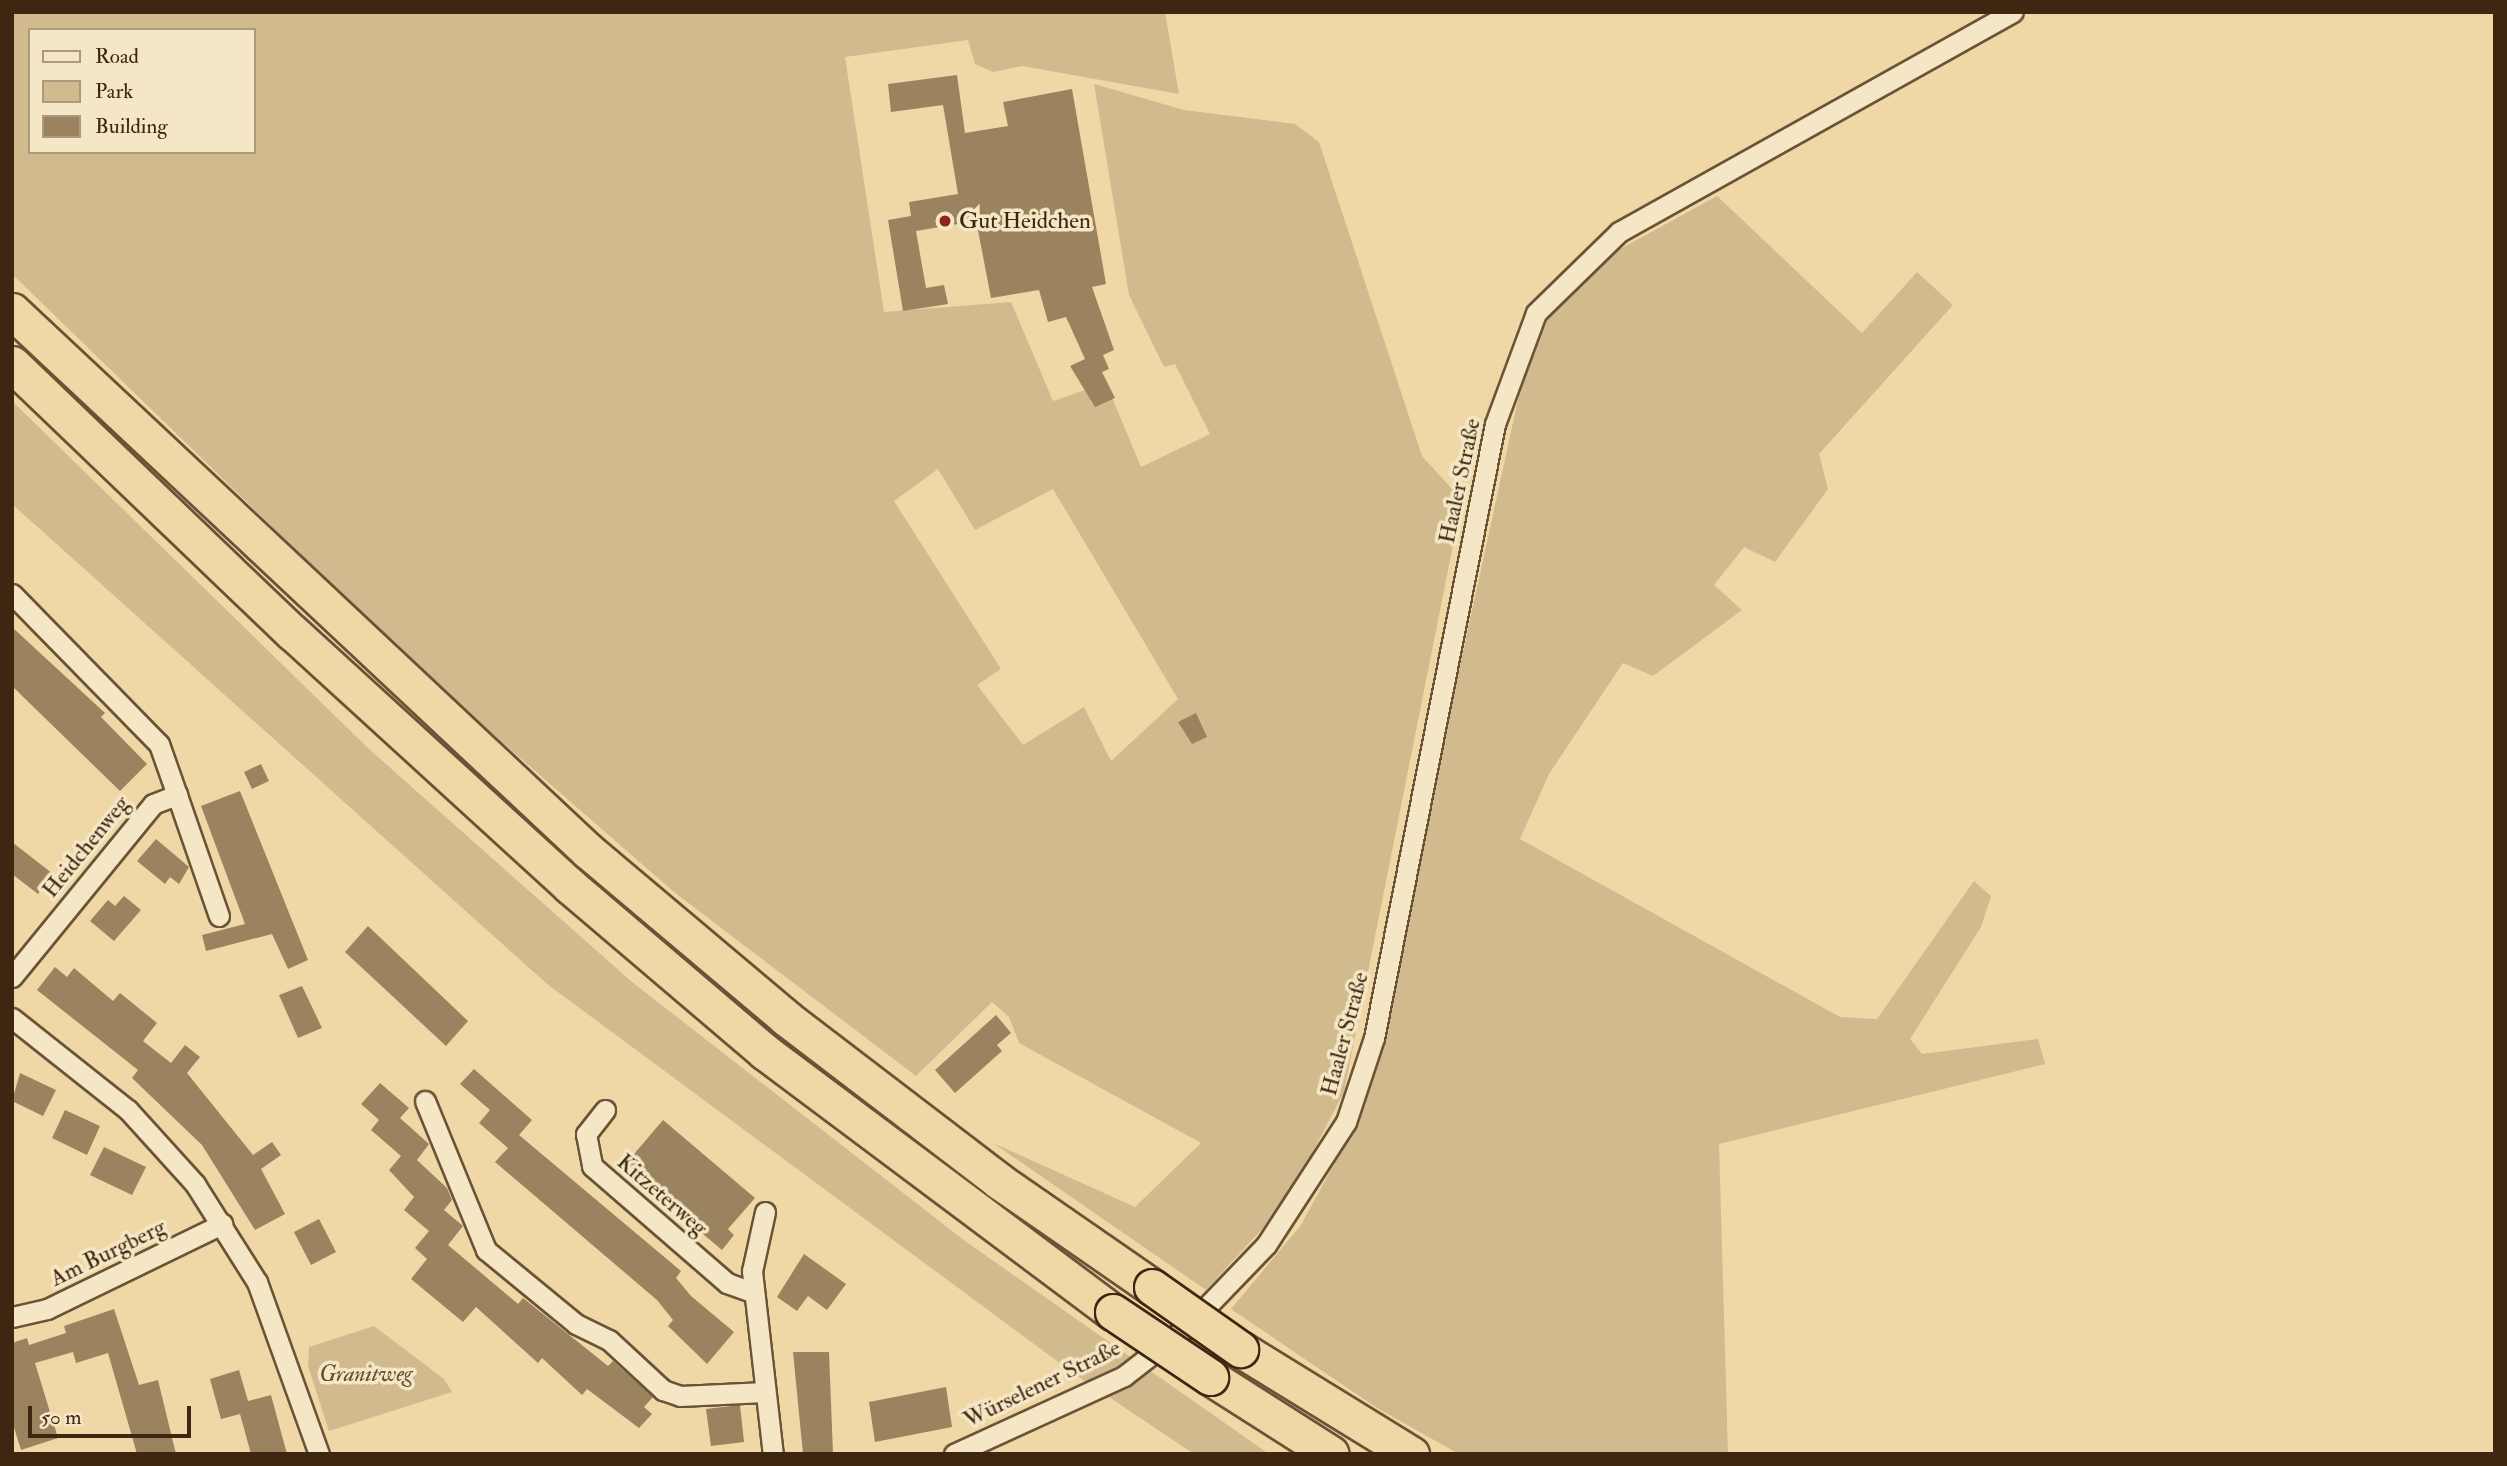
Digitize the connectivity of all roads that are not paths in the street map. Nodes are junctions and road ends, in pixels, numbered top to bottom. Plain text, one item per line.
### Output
1 (2013, 12) edge
2 (12, 311) edge
3 (12, 364) edge
4 (12, 594) edge
5 (177, 794) junction
6 (219, 916) dead end
7 (12, 977) edge
8 (12, 1018) edge
9 (425, 1101) dead end
10 (605, 1110) dead end
11 (1295, 1204) joint
12 (765, 1212) dead end
13 (222, 1224) junction
14 (754, 1293) junction
15 (12, 1317) edge
16 (765, 1392) junction
17 (319, 1454) edge
18 (774, 1454) edge
19 (954, 1454) edge
20 (1331, 1454) edge
21 (1411, 1454) edge

1 - 11 street, Haaler Straße
2 - 21 highway, bridge
3 - 20 highway, bridge
4 - 5 street
5 - 6 street
5 - 7 street, Heidchenweg
8 - 13 street
9 - 16 street
10 - 14 street, Kitzeterweg
11 - 19 street, Würselener Straße
12 - 14 street
13 - 15 street, Am Burgberg
13 - 17 street
14 - 16 street
16 - 18 street

